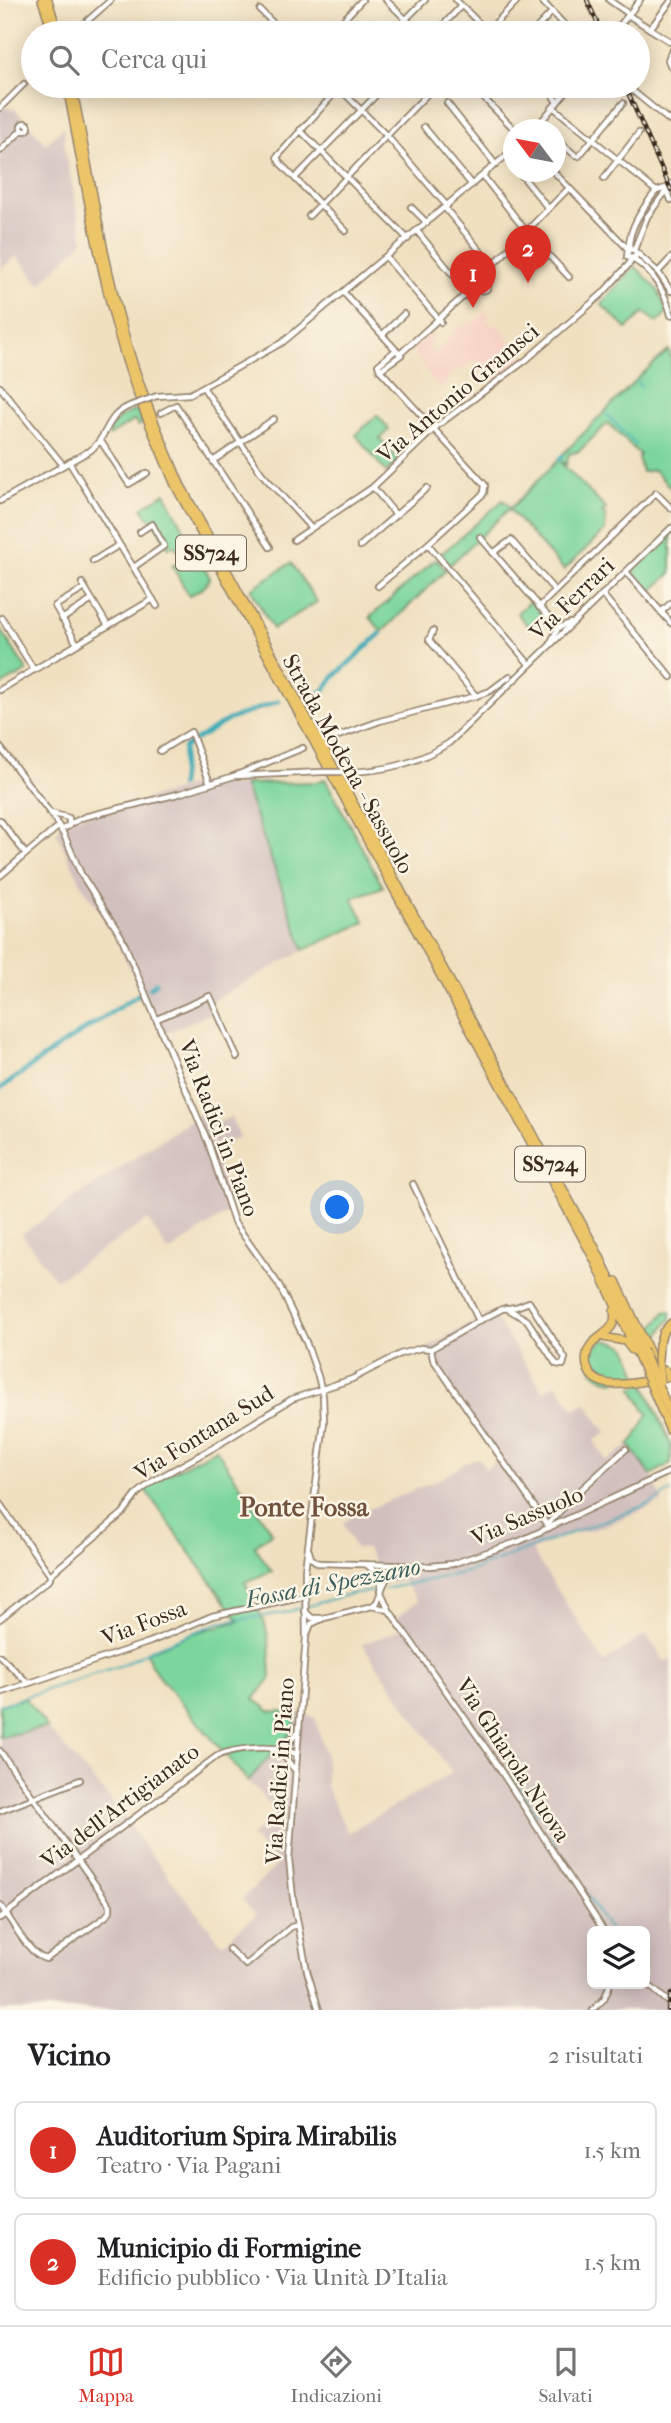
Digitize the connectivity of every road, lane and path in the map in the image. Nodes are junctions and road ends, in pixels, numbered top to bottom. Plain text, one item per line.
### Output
1 (42, 0) edge
2 (48, 0) edge
3 (111, 0) edge
4 (362, 0) edge
5 (386, 0) edge
6 (425, 0) edge
7 (456, 0) edge
8 (518, 0) edge
9 (541, 0) edge
10 (609, 0) edge
11 (640, 0) edge
12 (671, 1) edge
13 (461, 6) junction
14 (260, 10) dead end
15 (552, 12) junction
16 (629, 14) junction
17 (406, 19) joint
18 (49, 21) edge
19 (54, 21) edge
20 (87, 21) edge
21 (271, 21) edge
22 (342, 21) edge
23 (447, 21) edge
24 (475, 21) edge
25 (498, 21) edge
26 (543, 21) edge
27 (561, 21) edge
28 (623, 21) edge
29 (639, 21) edge
30 (650, 29) joint
31 (671, 42) edge
32 (670, 54) edge
33 (671, 67) edge
34 (21, 87) edge
35 (68, 98) edge
36 (74, 98) edge
37 (328, 98) edge
38 (350, 98) edge
39 (373, 98) edge
40 (423, 98) edge
41 (484, 98) edge
42 (554, 98) edge
43 (561, 98) edge
44 (641, 98) edge
45 (447, 103) dead end
46 (623, 103) dead end
47 (555, 105) junction
48 (0, 107) edge
49 (361, 110) junction
50 (504, 119) edge
51 (544, 119) edge
52 (671, 122) edge
53 (425, 127) dead end
54 (22, 130) dead end
55 (300, 130) junction
56 (639, 133) dead end
57 (387, 136) junction
58 (593, 139) junction
59 (566, 148) edge
60 (0, 151) edge
61 (322, 151) junction
62 (503, 159) edge
63 (619, 159) junction
64 (496, 164) junction
65 (483, 176) junction
66 (295, 178) junction
67 (347, 178) junction
68 (604, 178) dead end
69 (527, 182) edge
70 (563, 182) edge
71 (472, 185) junction
72 (669, 186) edge
73 (569, 188) junction
74 (656, 191) junction
75 (671, 200) edge
76 (321, 205) junction
77 (411, 207) dead end
78 (446, 207) junction
79 (548, 208) junction
80 (309, 216) dead end
81 (427, 223) junction
82 (346, 231) dead end
83 (417, 231) junction
84 (527, 231) junction
85 (632, 232) junction
86 (617, 238) junction
87 (408, 239) junction
88 (632, 250) junction
89 (481, 252) dead end
90 (386, 257) junction
91 (671, 258) edge
92 (631, 259) junction
93 (657, 272) junction
94 (453, 275) dead end
95 (569, 277) dead end
96 (671, 291) edge
97 (344, 293) junction
98 (404, 314) dead end
99 (671, 315) edge
100 (440, 321) junction
101 (383, 334) junction
102 (399, 353) junction
103 (0, 387) edge
104 (203, 387) junction
105 (161, 413) dead end
106 (274, 419) dead end
107 (435, 428) junction
108 (99, 442) junction
109 (240, 442) junction
110 (213, 461) junction
111 (69, 462) junction
112 (64, 466) junction
113 (147, 472) dead end
114 (373, 487) junction
115 (427, 488) dead end
116 (0, 501) edge
117 (671, 508) edge
118 (396, 515) junction
119 (671, 527) edge
120 (310, 528) junction
121 (140, 532) dead end
122 (480, 537) dead end
123 (294, 540) dead end
124 (119, 544) junction
125 (360, 546) dead end
126 (270, 547) dead end
127 (429, 547) junction
128 (493, 553) junction
129 (93, 561) dead end
130 (134, 567) junction
131 (626, 572) junction
132 (378, 586) dead end
133 (556, 591) junction
134 (602, 594) junction
135 (153, 599) junction
136 (92, 600) junction
137 (671, 603) edge
138 (157, 606) dead end
139 (539, 607) junction
140 (661, 612) junction
141 (2, 618) edge
142 (62, 618) junction
143 (574, 621) junction
144 (671, 624) edge
145 (108, 626) junction
146 (558, 628) junction
147 (433, 631) dead end
148 (77, 644) junction
149 (551, 644) junction
150 (529, 664) junction
151 (34, 670) junction
152 (510, 676) dead end
153 (671, 677) edge
154 (0, 690) edge
155 (490, 691) junction
156 (476, 696) junction
157 (498, 696) junction
158 (334, 738) dead end
159 (0, 747) edge
160 (303, 748) dead end
161 (160, 751) dead end
162 (234, 776) junction
163 (210, 783) junction
164 (50, 812) junction
165 (65, 815) junction
166 (84, 817) junction
167 (0, 820) edge
168 (58, 826) junction
169 (69, 826) junction
170 (67, 842) junction
171 (25, 853) junction
172 (0, 876) edge
173 (157, 1019) junction
174 (237, 1057) dead end
175 (413, 1184) dead end
176 (600, 1257) junction
177 (610, 1293) junction
178 (506, 1308) junction
179 (479, 1321) junction
180 (671, 1323) edge
181 (603, 1336) junction
182 (431, 1349) junction
183 (638, 1353) junction
184 (671, 1375) edge
185 (322, 1389) junction
186 (663, 1395) junction
187 (671, 1415) edge
188 (671, 1433) edge
189 (626, 1449) dead end
190 (671, 1471) edge
191 (0, 1504) edge
192 (548, 1527) junction
193 (309, 1543) junction
194 (318, 1563) junction
195 (365, 1564) junction
196 (415, 1566) junction
197 (50, 1575) junction
198 (304, 1576) junction
199 (381, 1586) junction
200 (304, 1596) junction
201 (381, 1597) junction
202 (372, 1606) junction
203 (389, 1610) junction
204 (305, 1612) junction
205 (324, 1618) junction
206 (0, 1619) edge
207 (306, 1637) junction
208 (0, 1656) edge
209 (28, 1683) junction
210 (0, 1693) edge
211 (298, 1731) junction
212 (274, 1749) junction
213 (0, 1751) edge
214 (296, 1754) junction
215 (285, 1757) junction
216 (295, 1770) junction
217 (80, 1780) dead end
218 (35, 1798) junction
219 (0, 1811) edge
220 (77, 1860) junction
221 (0, 1905) edge
222 (6, 1914) junction
223 (0, 1918) edge
224 (298, 1925) junction
225 (601, 1926) edge
226 (229, 1950) dead end
227 (650, 1986) edge
228 (608, 1989) edge
229 (671, 2004) edge
230 (319, 2010) edge
231 (593, 2010) edge

1 - 18 highway
2 - 19 highway
3 - 20 street
4 - 22 street
5 - 17 street
6 - 17 street
7 - 13 street
8 - 25 street
9 - 15 street
10 - 16 street
11 - 16 street
12 - 30 street
13 - 23 street
13 - 24 street
14 - 21 street
15 - 26 street
15 - 27 street
16 - 28 street
16 - 29 street
30 - 31 street
32 - 33 street
34 - 48 street
35 - 177 highway, Strada Modena - Sassuolo / SS724
36 - 176 highway, Strada Modena - Sassuolo / SS724
37 - 55 street
38 - 49 street
39 - 49 street
40 - 57 street
41 - 50 street
42 - 47 street
43 - 47 street
44 - 52 street
45 - 64 street
46 - 58 street
47 - 51 street
47 - 58 street
49 - 57 street
49 - 61 street
53 - 71 street
54 - 60 street
55 - 61 street
55 - 66 street
56 - 63 street
57 - 67 street
57 - 78 street
58 - 59 street
58 - 63 street
61 - 66 street
61 - 67 street
62 - 64 street
63 - 68 street
63 - 74 street
64 - 65 street
65 - 71 street
65 - 84 street
66 - 76 street
67 - 76 street
67 - 87 street
69 - 79 street
70 - 73 street
71 - 78 street
72 - 74 street
72 - 75 street
72 - 88 street, Via Antonio Gramsci
73 - 79 street
73 - 86 street
74 - 85 street, Via Antonio Gramsci
76 - 80 street
76 - 82 street
77 - 81 street
78 - 81 street
78 - 89 street
79 - 84 street
81 - 83 street
83 - 87 street
83 - 94 street
84 - 95 street
84 - 100 street
85 - 86 street
85 - 88 street, Via Antonio Gramsci
86 - 88 street
87 - 90 street
88 - 92 street, Via Antonio Gramsci
88 - 92 street, Via Antonio Gramsci
88 - 93 street
90 - 97 street
90 - 100 street
91 - 93 street
92 - 99 street
92 - 107 street, Via Antonio Gramsci
93 - 96 street
97 - 101 street
97 - 104 street
98 - 101 street
100 - 102 street
101 - 102 street
102 - 107 street
103 - 112 street
104 - 108 street, bridge
104 - 109 street
105 - 110 street
106 - 109 street
107 - 114 street, Via Antonio Gramsci
107 - 127 street
108 - 111 street
108 - 113 street
109 - 110 street
109 - 120 street
110 - 126 street
111 - 112 street
111 - 124 street
112 - 116 street
114 - 118 street
114 - 120 street, Via Antonio Gramsci
115 - 118 street
117 - 133 street
118 - 125 street
119 - 131 street, Via Ferrari
120 - 123 street, Via Antonio Gramsci
121 - 130 street
122 - 128 street
124 - 129 street
124 - 130 street
127 - 132 street
127 - 150 street
128 - 133 street
128 - 139 street
130 - 135 street
131 - 134 street, Via Ferrari
131 - 140 street
133 - 139 street
134 - 143 street, Via Ferrari
134 - 153 street
135 - 138 street
135 - 145 street
136 - 142 street
136 - 142 street
136 - 145 street
137 - 140 street
139 - 146 street
140 - 144 street
141 - 151 street
142 - 148 street
143 - 146 street
143 - 149 street, Via Ferrari
145 - 148 street
146 - 149 street
147 - 156 street
148 - 151 street
149 - 150 street, Via Ferrari
150 - 157 street, Via Ferrari
151 - 154 street
152 - 155 street
155 - 156 street
155 - 157 street
156 - 158 street
157 - 162 street, Via Ferrari, bridge
159 - 164 street, Via Radici in Piano
160 - 162 street, Via Ferrari
161 - 163 street
162 - 163 street, Via Ferrari
163 - 166 street, Via Ferrari
164 - 165 street
164 - 168 street, Via Radici in Piano
165 - 166 street, Via Ferrari
165 - 168 street
165 - 169 street, Via Radici in Piano
166 - 169 street, Via Ferrari
167 - 171 street
168 - 169 street
168 - 170 street, Via Radici in Piano
168 - 171 street
169 - 170 street, Via Radici in Piano
170 - 173 street, Via Radici in Piano
171 - 172 street
173 - 174 street
173 - 185 street, Via Radici in Piano
175 - 179 street
176 - 183 highway, Strada Modena - Sassuolo / SS724
176 - 184 highway
177 - 181 highway
177 - 183 highway, Strada Modena - Sassuolo / SS724
178 - 178 street
178 - 179 street
179 - 182 street
180 - 186 highway, bridge
181 - 183 highway
181 - 184 highway
182 - 185 street, Via Fontana Sud
182 - 192 street
183 - 186 highway, Strada Modena - Sassuolo / SS724, bridge
183 - 188 highway, Strada Modena - Sassuolo / SS724, bridge
185 - 193 street, Via Radici in Piano
185 - 197 street, Via Fontana Sud
186 - 187 highway, Strada Modena - Sassuolo / SS724, bridge
189 - 192 street
190 - 192 street, Via Sassuolo
191 - 197 street
192 - 196 street, Via Sassuolo
193 - 194 street
193 - 198 street, Via Radici in Piano
194 - 195 street
194 - 198 street
195 - 196 street, Via Sassuolo
195 - 199 street
196 - 199 street
197 - 206 street, Via Fontana Sud
198 - 200 street, Via Radici in Piano
199 - 201 street
200 - 204 street, Via Radici in Piano
200 - 209 street, Via Fossa
201 - 202 street
201 - 203 street, Via Ghiarola Nuova
202 - 203 street
202 - 205 street
203 - 225 street, Via Ghiarola Nuova
204 - 205 street
204 - 207 street, Via Radici in Piano
205 - 207 street
207 - 211 street, Via Radici in Piano
208 - 209 street
209 - 210 street, Via Fossa
211 - 212 street
211 - 214 street, Via Radici in Piano
212 - 214 street, Via dell'Artigianato
212 - 215 street, Via dell'Artigianato
212 - 220 street, Via dell'Artigianato
213 - 218 street
214 - 215 street
214 - 216 street, Via Radici in Piano
215 - 216 street, Via dell'Artigianato
216 - 224 street, Via Radici in Piano
217 - 218 street
218 - 219 street
218 - 220 street
220 - 222 street, Via dell'Artigianato
220 - 222 street
221 - 222 street
222 - 223 street, Via dell'Artigianato
224 - 226 street
224 - 230 street, Via Radici in Piano
227 - 229 street
228 - 231 street

